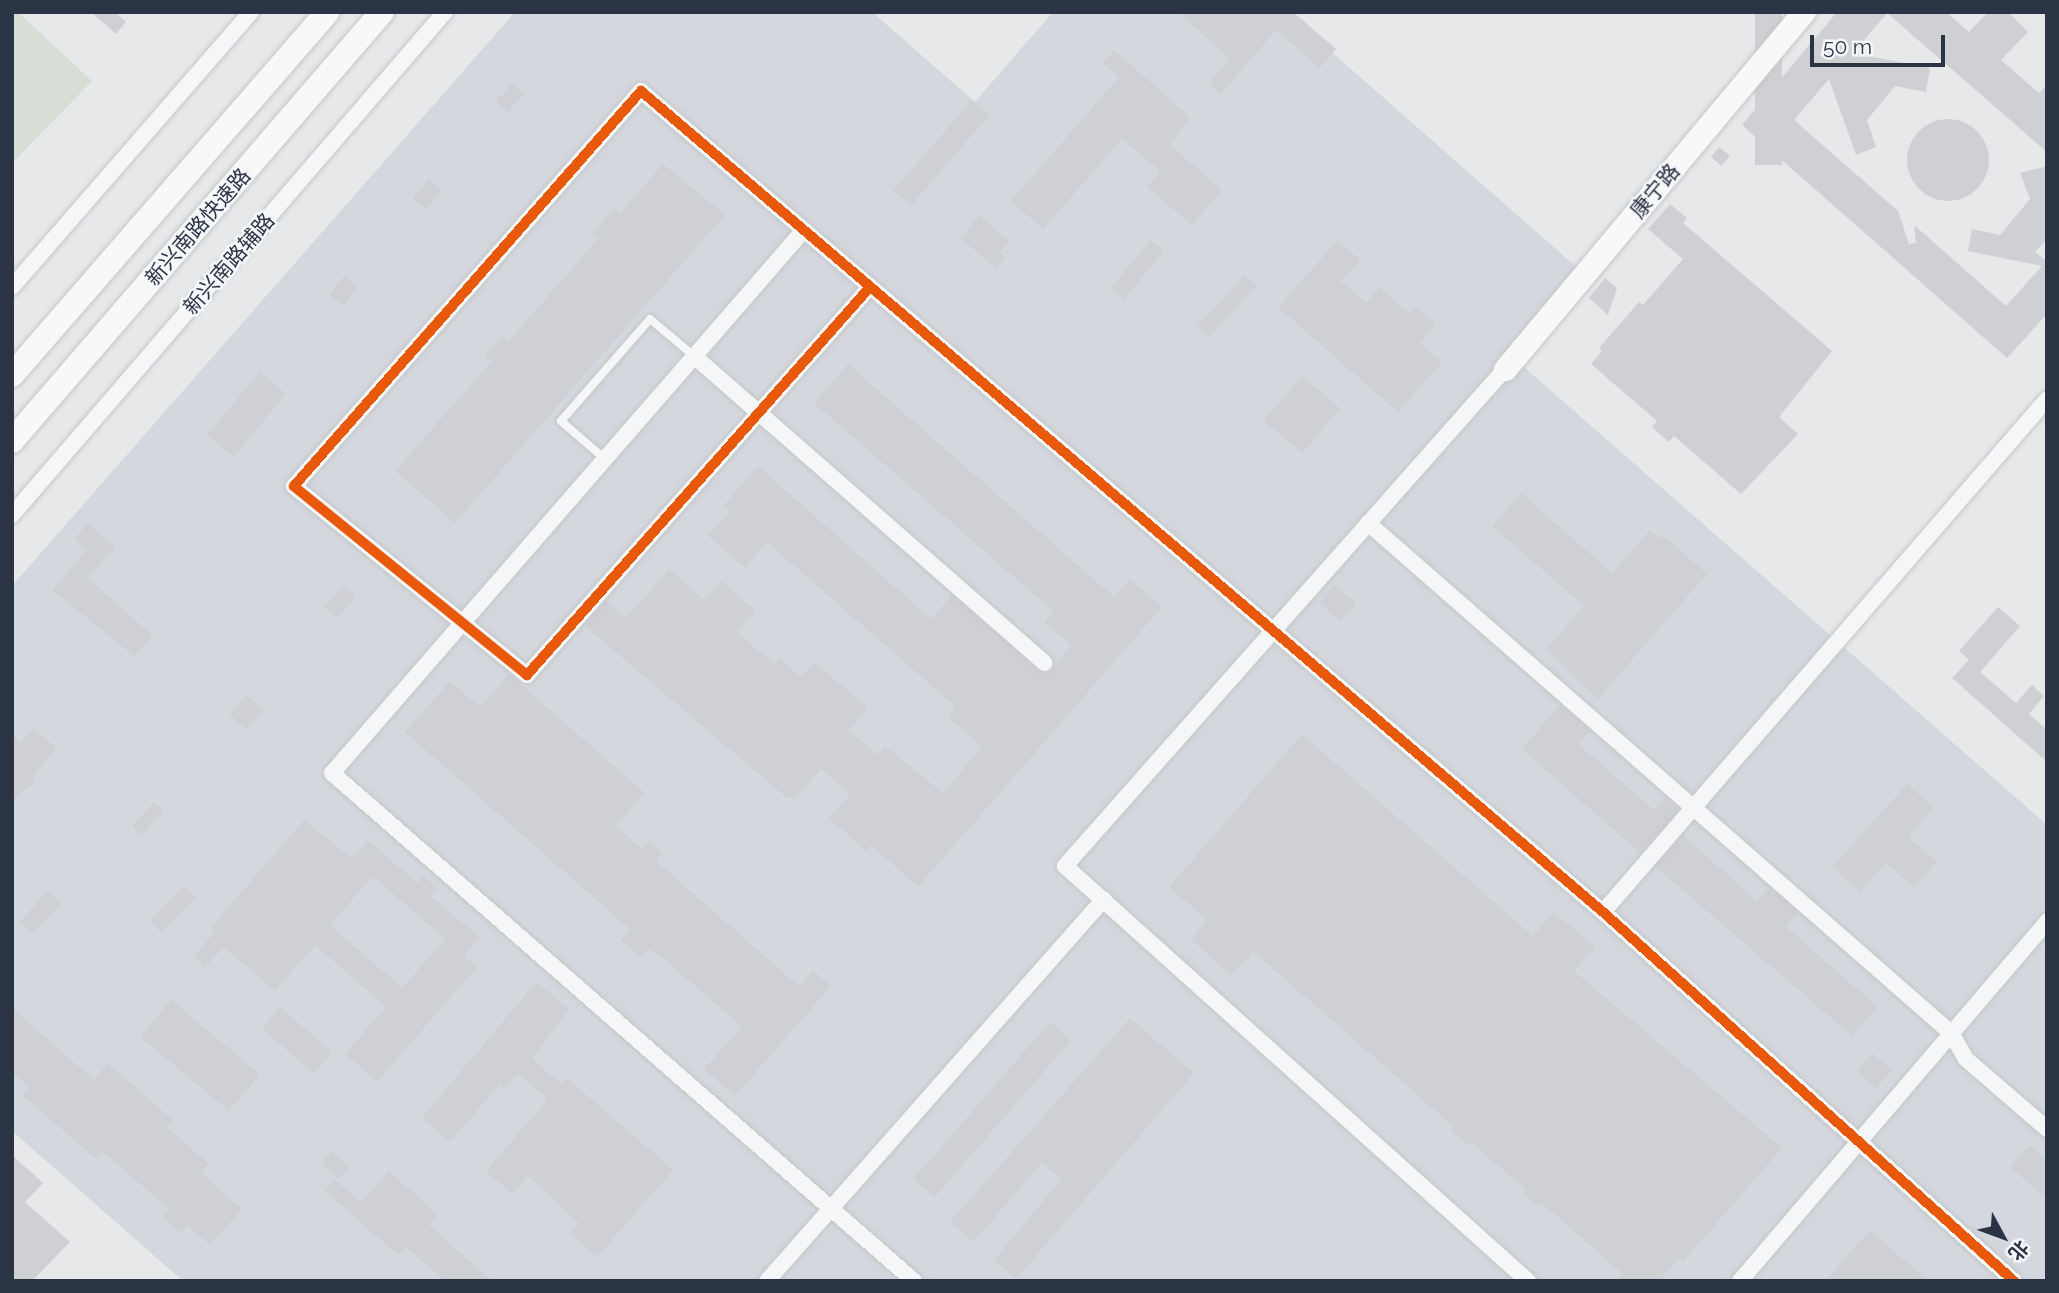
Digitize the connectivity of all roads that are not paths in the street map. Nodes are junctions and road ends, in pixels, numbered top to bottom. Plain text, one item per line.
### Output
1 (251, 12) edge
2 (382, 12) edge
3 (397, 12) edge
4 (445, 12) edge
5 (1804, 12) edge
6 (325, 14) edge
7 (361, 41) junction
8 (804, 230) junction
9 (870, 286) junction
10 (12, 287) edge
11 (694, 356) junction
12 (1504, 369) joint
13 (12, 375) edge
14 (2047, 399) edge
15 (758, 413) junction
16 (12, 441) edge
17 (605, 459) junction
18 (12, 515) edge
19 (1368, 523) junction
20 (462, 623) junction
21 (1272, 631) junction
22 (1045, 663) dead end
23 (1694, 806) junction
24 (1104, 899) junction
25 (1602, 912) junction
26 (2047, 921) edge
27 (1951, 1033) junction
28 (2047, 1129) edge
29 (1857, 1143) junction
30 (831, 1208) junction
31 (767, 1281) edge
32 (914, 1281) edge
33 (1528, 1281) edge
34 (1740, 1281) edge
35 (2014, 1281) edge

1 - 10 street
2 - 7 main road, 新兴南路快速路
3 - 7 main road
4 - 18 street, 新兴南路辅路
5 - 12 street, 康宁路
6 - 13 main road, 新兴南路快速路
7 - 16 main road, 新兴南路快速路
8 - 9 street
8 - 11 street
8 - 20 street
9 - 15 street
9 - 21 street
11 - 15 street
11 - 17 street
11 - 17 lane
12 - 19 street
14 - 23 street
15 - 20 street
15 - 22 street
17 - 20 street
19 - 21 street
19 - 23 street
20 - 30 street
21 - 24 street
21 - 25 street
23 - 25 street
23 - 27 street
24 - 30 street
24 - 33 street
25 - 29 street
26 - 27 street
27 - 28 street
27 - 29 street
29 - 34 street
29 - 35 street
30 - 31 street
30 - 32 street

